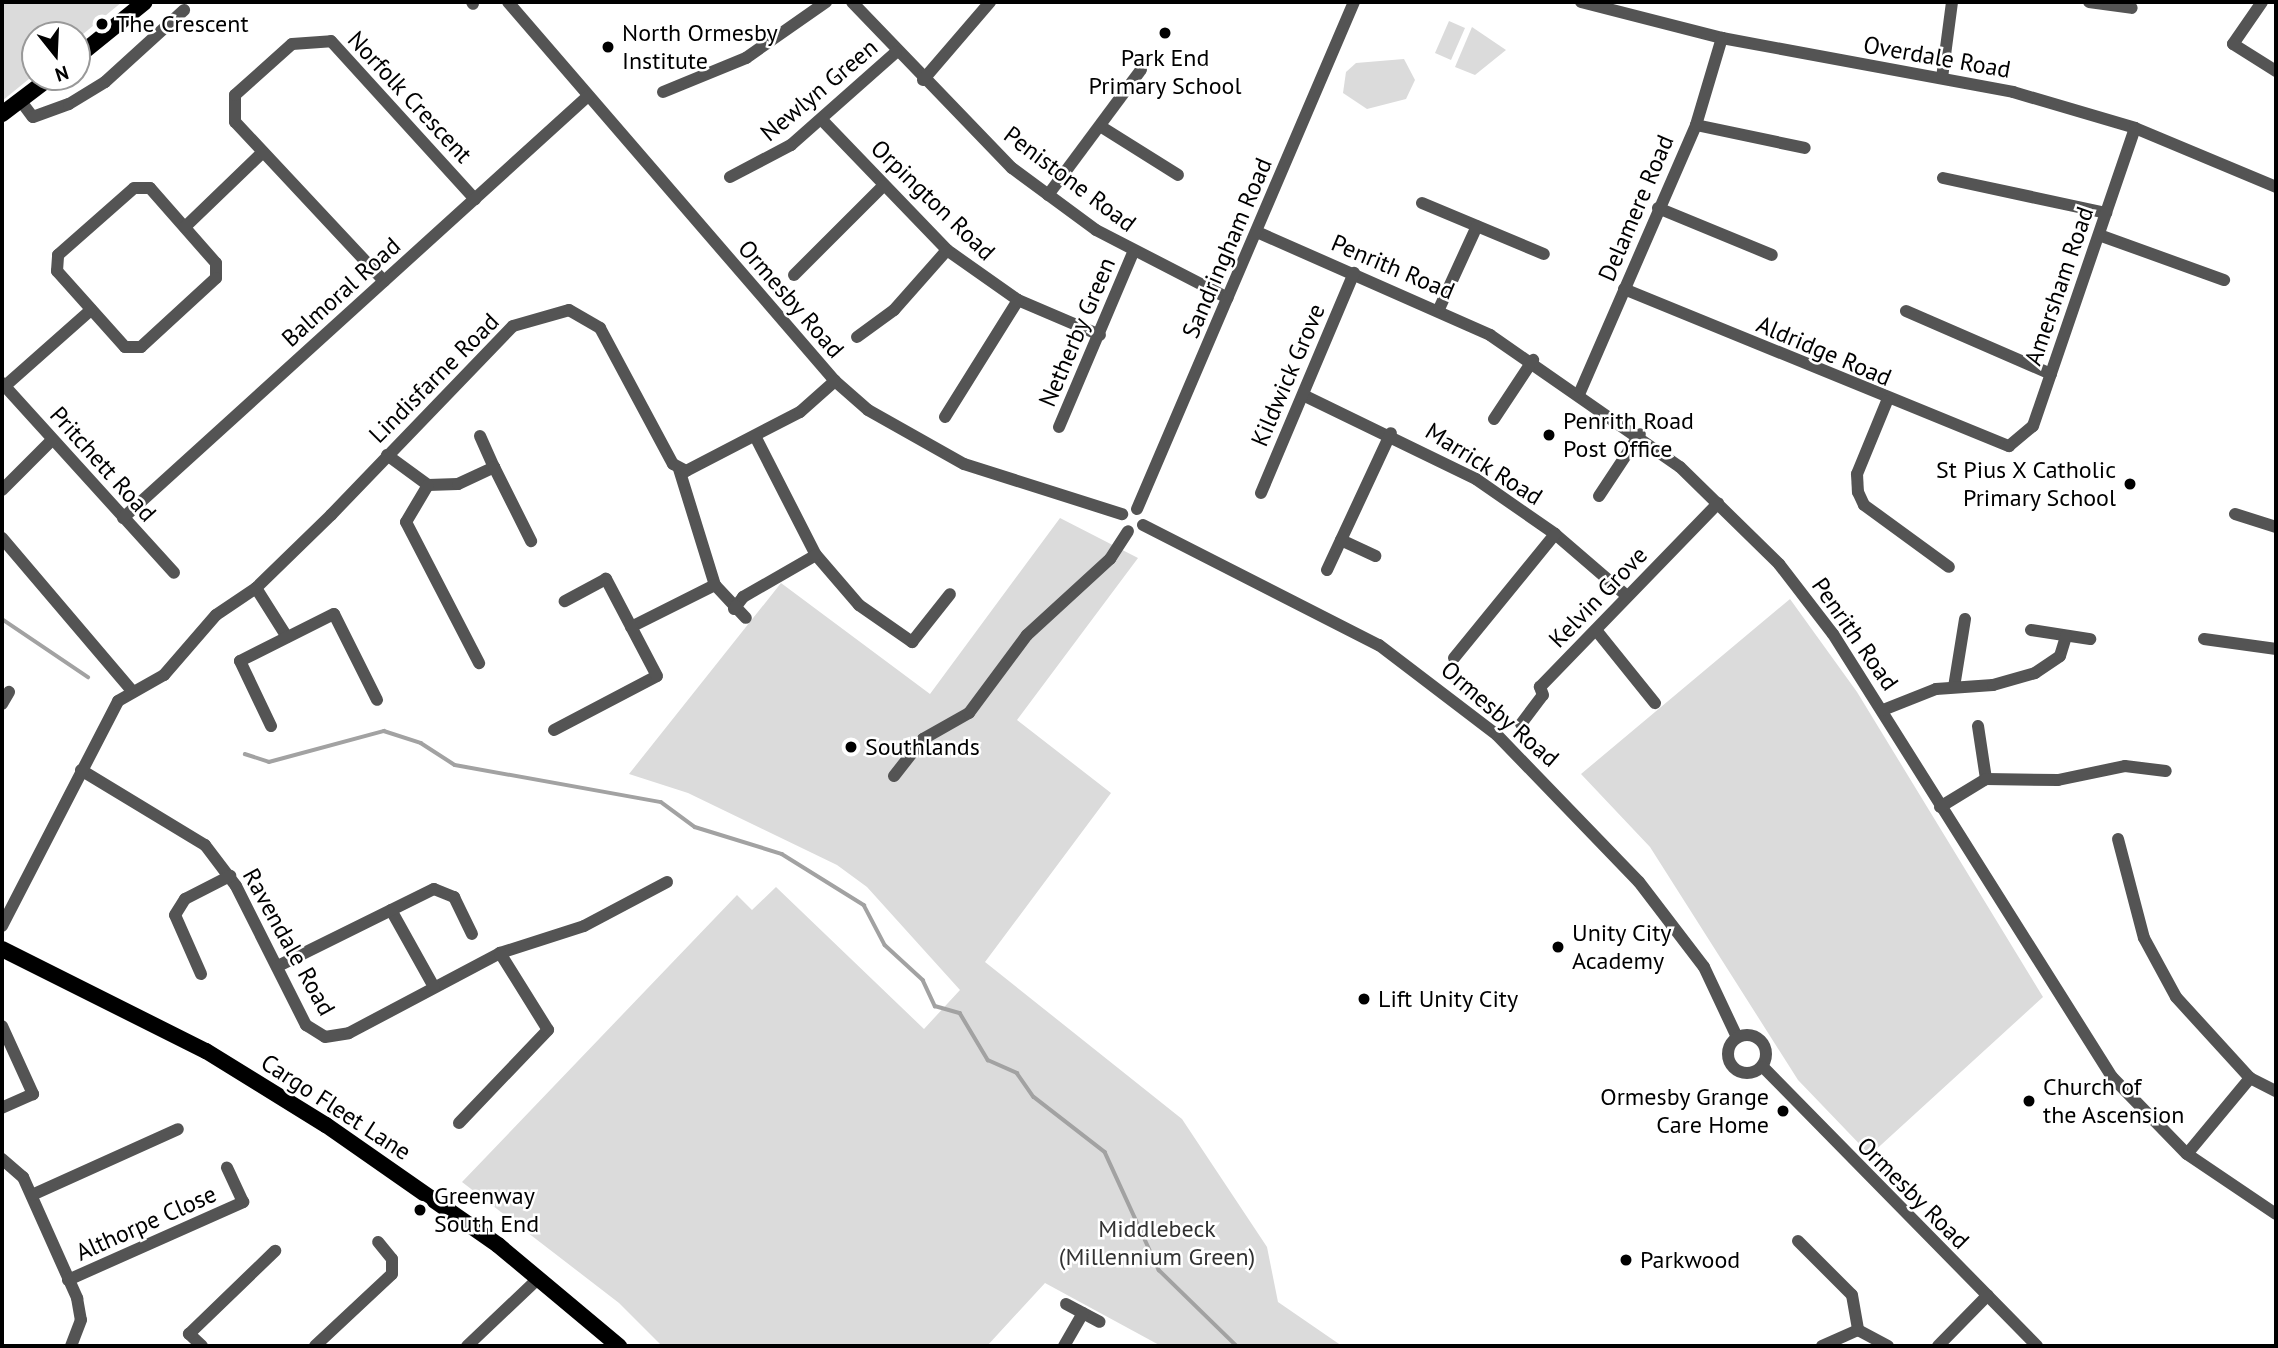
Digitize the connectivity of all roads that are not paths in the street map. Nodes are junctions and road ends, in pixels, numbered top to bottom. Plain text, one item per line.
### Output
1 (145, 2) edge
2 (508, 2) edge
3 (826, 2) edge
4 (852, 2) edge
5 (990, 2) edge
6 (1354, 2) edge
7 (1581, 2) edge
8 (1952, 2) edge
9 (2089, 2) edge
10 (2262, 2) edge
11 (2132, 8) dead end
12 (184, 10) dead end
13 (1722, 38) junction
14 (91, 46) edge
15 (896, 52) junction
16 (1141, 70) dead end
17 (2276, 71) edge
18 (1942, 78) junction
19 (923, 80) junction
20 (32, 91) edge
21 (663, 92) dead end
22 (587, 97) junction
23 (20, 100) junction
24 (2, 114) edge
25 (822, 120) junction
26 (1696, 125) junction
27 (1100, 126) junction
28 (2135, 128) junction
29 (1805, 148) dead end
30 (263, 152) junction
31 (1178, 175) dead end
32 (730, 177) dead end
33 (1943, 178) dead end
34 (883, 186) junction
35 (2276, 187) edge
36 (1048, 195) junction
37 (475, 199) junction
38 (1422, 203) dead end
39 (1658, 208) junction
40 (2106, 213) junction
41 (1477, 226) junction
42 (185, 227) junction
43 (1257, 232) junction
44 (2099, 235) junction
45 (947, 250) junction
46 (1133, 253) junction
47 (1544, 254) dead end
48 (1772, 255) dead end
49 (1354, 273) junction
50 (794, 275) dead end
51 (2224, 280) dead end
52 (384, 281) junction
53 (1624, 289) junction
54 (1228, 298) junction
55 (1018, 300) junction
56 (1439, 309) junction
57 (91, 310) junction
58 (1906, 311) dead end
59 (1100, 335) junction
60 (857, 337) dead end
61 (1533, 360) junction
62 (2051, 374) junction
63 (835, 381) junction
64 (3, 384) edge
65 (1580, 392) junction
66 (1303, 395) junction
67 (1887, 401) junction
68 (946, 417) dead end
69 (1494, 419) dead end
70 (1059, 427) dead end
71 (1391, 433) junction
72 (1640, 434) junction
73 (480, 436) dead end
74 (756, 438) junction
75 (52, 440) junction
76 (2009, 446) joint
77 (387, 455) junction
78 (495, 467) junction
79 (679, 469) junction
80 (428, 485) junction
81 (2, 490) edge
82 (1261, 494) dead end
83 (1599, 496) dead end
84 (1718, 503) junction
85 (1137, 509) junction
86 (1122, 514) junction
87 (2235, 514) dead end
88 (124, 518) junction
89 (1143, 525) junction
90 (2276, 527) edge
91 (1128, 531) junction
92 (1555, 534) junction
93 (2, 538) edge
94 (1341, 540) junction
95 (531, 541) dead end
96 (816, 555) junction
97 (1375, 556) dead end
98 (1949, 568) dead end
99 (1327, 570) dead end
100 (174, 573) dead end
101 (715, 584) junction
102 (256, 588) junction
103 (950, 594) dead end
104 (1627, 596) junction
105 (565, 601) dead end
106 (734, 610) junction
107 (746, 618) dead end
108 (1965, 619) dead end
109 (631, 626) junction
110 (1596, 630) junction
111 (2031, 630) dead end
112 (2066, 636) junction
113 (287, 637) junction
114 (2090, 639) dead end
115 (2204, 639) dead end
116 (2276, 649) edge
117 (1454, 658) dead end
118 (479, 663) dead end
119 (1954, 687) junction
120 (132, 691) junction
121 (9, 692) dead end
122 (376, 700) dead end
123 (1655, 703) dead end
124 (2, 704) edge
125 (1884, 710) junction
126 (1521, 724) dead end
127 (271, 726) dead end
128 (1978, 726) dead end
129 (554, 730) dead end
130 (81, 770) junction
131 (2166, 771) dead end
132 (894, 776) dead end
133 (1986, 779) junction
134 (1940, 807) junction
135 (2118, 839) dead end
136 (230, 876) junction
137 (667, 883) dead end
138 (391, 910) junction
139 (2, 926) edge
140 (472, 934) dead end
141 (2, 949) edge
142 (500, 953) junction
143 (278, 967) junction
144 (201, 974) dead end
145 (434, 987) junction
146 (2, 1026) edge
147 (1737, 1037) junction
148 (1763, 1067) junction
149 (2250, 1077) junction
150 (2276, 1091) edge
151 (2, 1108) edge
152 (459, 1123) dead end
153 (178, 1129) dead end
154 (2187, 1154) junction
155 (2, 1159) edge
156 (227, 1167) dead end
157 (32, 1195) junction
158 (2276, 1214) edge
159 (1798, 1241) dead end
160 (378, 1242) dead end
161 (275, 1251) dead end
162 (539, 1278) junction
163 (68, 1280) junction
164 (1988, 1295) junction
165 (1066, 1304) dead end
166 (1083, 1312) junction
167 (1100, 1322) dead end
168 (1858, 1330) junction
169 (476, 1344) edge
170 (71, 1346) edge
171 (202, 1346) edge
172 (315, 1346) edge
173 (619, 1346) edge
174 (1064, 1346) edge
175 (1822, 1346) edge
176 (1888, 1346) edge
177 (1938, 1346) edge
178 (2037, 1346) edge

1 - 14 main road
2 - 22 street, Ormesby Road
3 - 21 street
4 - 15 street, Penistone Road
5 - 19 street
6 - 43 street, Sandringham Road
7 - 13 street, Overdale Road
8 - 18 street
9 - 11 street
10 - 17 street
12 - 23 street
13 - 18 street, Overdale Road
13 - 26 street, Delamere Road
15 - 19 street, Penistone Road
15 - 25 street, Newlyn Green
16 - 27 street
18 - 28 street, Overdale Road
19 - 36 street, Penistone Road
20 - 23 main road
22 - 37 street, Balmoral Road
22 - 63 street, Ormesby Road
23 - 24 main road
25 - 32 street, Newlyn Green
25 - 34 street, Orpington Road
26 - 29 street
26 - 39 street, Delamere Road
27 - 31 street
27 - 36 street
28 - 35 street, Overdale Road
28 - 40 street, Amersham Road
30 - 37 street, Norfolk Crescent
30 - 42 street
30 - 52 street, Norfolk Crescent
33 - 40 street
34 - 45 street, Orpington Road
34 - 50 street
36 - 46 street, Penistone Road
37 - 52 street, Balmoral Road
38 - 41 street
39 - 48 street
39 - 53 street, Delamere Road
40 - 44 street, Amersham Road
41 - 47 street
41 - 56 street
42 - 57 street
42 - 57 street
43 - 49 street, Penrith Road
43 - 54 street, Sandringham Road
44 - 51 street
44 - 62 street, Amersham Road
45 - 55 street, Orpington Road
45 - 60 street
46 - 54 street, Penistone Road
46 - 59 street, Netherby Green
49 - 56 street, Penrith Road
49 - 66 street, Kildwick Grove
52 - 88 street, Balmoral Road
53 - 65 street, Delamere Road
53 - 67 street, Aldridge Road
54 - 85 street, Sandringham Road
55 - 59 street, Orpington Road
55 - 68 street
56 - 61 street, Penrith Road
57 - 64 street
58 - 62 street
59 - 70 street, Netherby Green
61 - 65 street, Penrith Road
61 - 69 street
62 - 76 street, Amersham Road
63 - 74 street
63 - 86 street, Ormesby Road
64 - 75 street, Pritchett Road
65 - 72 street, Penrith Road
66 - 71 street, Marrick Road
66 - 82 street, Kildwick Grove
67 - 76 street, Aldridge Road
67 - 98 street
71 - 92 street, Marrick Road
71 - 94 street
72 - 83 street
72 - 84 street, Penrith Road
73 - 78 street
74 - 79 street
74 - 96 street
75 - 81 street
75 - 88 street, Pritchett Road
77 - 79 street, Lindisfarne Road
77 - 80 street
77 - 102 street, Lindisfarne Road
78 - 80 street
78 - 95 street
79 - 101 street, Lindisfarne Road
80 - 118 street
84 - 104 street, Kelvin Grove
84 - 125 street, Penrith Road
85 - 86 street
85 - 89 street
86 - 91 street
87 - 90 street
88 - 100 street, Pritchett Road
89 - 91 street
89 - 147 street, Ormesby Road
91 - 132 street
92 - 104 street, Marrick Road
92 - 117 street
93 - 120 street
94 - 97 street
94 - 99 street
96 - 103 street
96 - 106 street
101 - 106 street, Lindisfarne Road
101 - 109 street
102 - 113 street
102 - 120 street, Lindisfarne Road
104 - 110 street, Kelvin Grove
105 - 109 street
106 - 107 street
108 - 119 street
109 - 129 street
110 - 123 street
110 - 126 street, Kelvin Grove
111 - 112 street
112 - 114 street
112 - 119 street
113 - 122 street
113 - 127 street
115 - 116 street
119 - 125 street
120 - 130 street, Lindisfarne Road
121 - 124 street
125 - 134 street, Penrith Road
128 - 133 street
130 - 136 street, Ravendale Road
130 - 139 street
131 - 133 street
133 - 134 street
134 - 154 street, Penrith Road
135 - 149 street
136 - 143 street, Ravendale Road
136 - 144 street
137 - 142 street, Ravendale Road
138 - 140 street
138 - 143 street
138 - 145 street
141 - 162 main road, Cargo Fleet Lane
142 - 145 street, Ravendale Road
142 - 152 street
143 - 145 street, Ravendale Road
146 - 151 street
147 - 148 street
147 - 148 street
148 - 164 street, Ormesby Road
149 - 150 street
149 - 154 street
153 - 157 street
154 - 158 street, Penrith Road
155 - 157 street
156 - 163 street, Althorpe Close
157 - 163 street
159 - 168 street
160 - 172 street
161 - 171 street
162 - 169 street
162 - 173 main road, Cargo Fleet Lane
163 - 170 street
164 - 177 street
164 - 178 street, Ormesby Road
165 - 166 street
166 - 167 street
166 - 174 street
168 - 175 street
168 - 176 street

